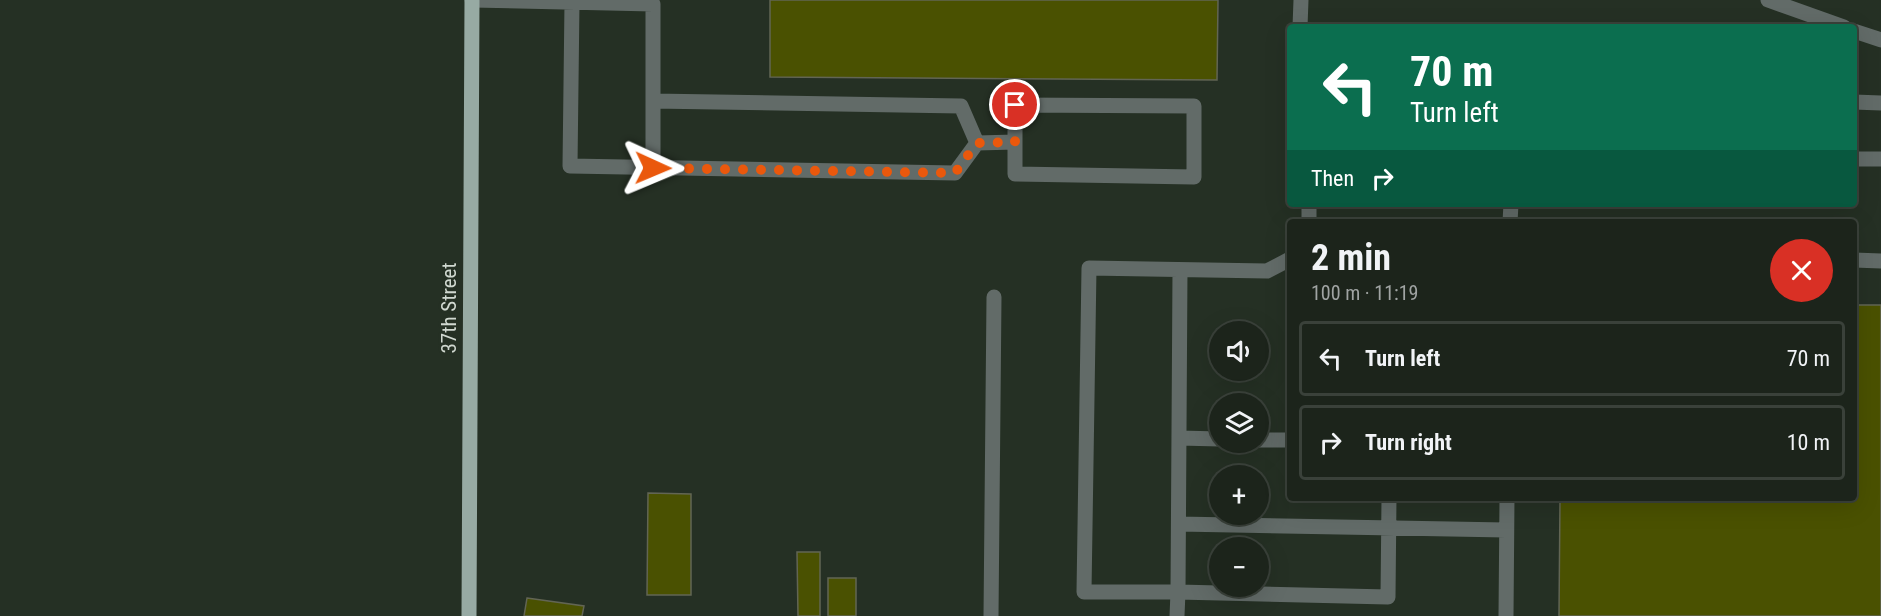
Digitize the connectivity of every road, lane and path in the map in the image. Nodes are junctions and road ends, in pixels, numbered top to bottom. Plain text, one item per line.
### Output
1 (472, 0) edge
2 (1301, 0) edge
3 (1768, 0) edge
4 (572, 2) junction
5 (1817, 22) edge
6 (1300, 24) edge
7 (1857, 32) edge
8 (1881, 40) edge
9 (653, 101) junction
10 (1857, 102) edge
11 (1881, 103) edge
12 (1015, 142) junction
13 (977, 143) junction
14 (1857, 159) edge
15 (1881, 159) edge
16 (653, 168) junction
17 (1857, 260) edge
18 (1287, 261) edge
19 (1881, 261) edge
20 (1180, 270) junction
21 (994, 297) dead end
22 (1179, 438) junction
23 (1209, 439) edge
24 (1269, 440) edge
25 (1287, 440) edge
26 (1389, 501) edge
27 (1507, 501) edge
28 (1179, 524) junction
29 (1388, 527) junction
30 (1506, 530) junction
31 (1178, 592) junction
32 (469, 616) edge
33 (992, 616) edge
34 (1177, 616) edge
35 (1506, 616) edge

1 - 4 street
1 - 32 main road, 37th Street
2 - 6 street
3 - 5 street
4 - 9 street
4 - 16 street
7 - 8 street
9 - 13 street
9 - 16 street
10 - 11 street
12 - 12 street
12 - 13 street
13 - 16 street
14 - 15 street
17 - 19 street
18 - 20 street
20 - 22 street
20 - 31 street
21 - 33 street
22 - 23 street
22 - 28 street
24 - 25 street
26 - 29 street
27 - 30 street
28 - 29 street
28 - 31 street
29 - 30 street
29 - 31 street
30 - 35 street
31 - 34 street

